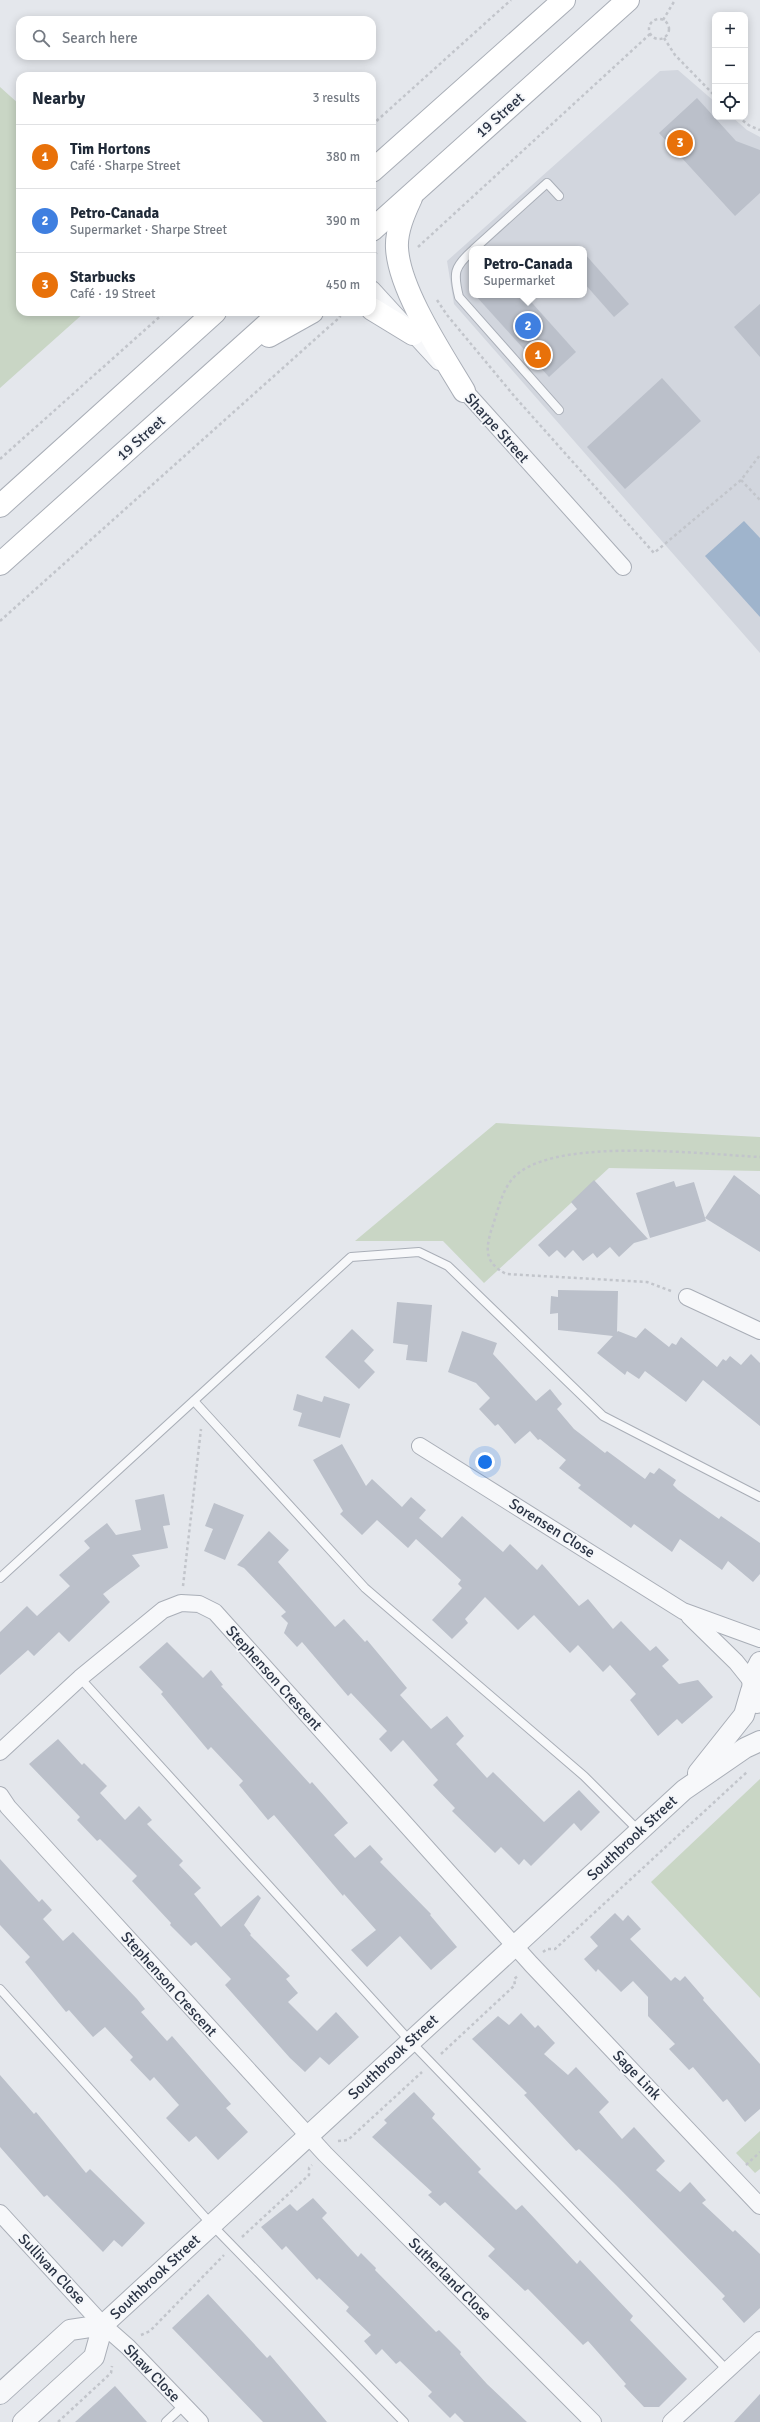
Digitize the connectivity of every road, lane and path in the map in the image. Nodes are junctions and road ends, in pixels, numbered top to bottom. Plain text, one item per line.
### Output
1 (511, 0) edge
2 (564, 0) edge
3 (628, 0) edge
4 (675, 0) edge
5 (663, 20) junction
6 (650, 34) junction
7 (664, 38) junction
8 (712, 93) edge
9 (742, 120) edge
10 (376, 121) edge
11 (760, 130) edge
12 (376, 167) edge
13 (414, 193) junction
14 (559, 196) dead end
15 (376, 226) edge
16 (477, 246) edge
17 (417, 249) dead end
18 (469, 254) edge
19 (376, 293) edge
20 (436, 298) dead end
21 (376, 311) edge
22 (161, 316) edge
23 (211, 316) edge
24 (277, 316) edge
25 (304, 316) edge
26 (340, 316) edge
27 (413, 334) junction
28 (220, 367) junction
29 (464, 391) junction
30 (559, 410) dead end
31 (760, 455) edge
32 (0, 459) edge
33 (741, 480) junction
34 (760, 500) edge
35 (0, 506) edge
36 (0, 564) edge
37 (623, 567) dead end
38 (0, 621) edge
39 (760, 1157) edge
40 (687, 1297) joint
41 (760, 1331) edge
42 (194, 1401) junction
43 (203, 1411) junction
44 (420, 1446) dead end
45 (760, 1497) edge
46 (0, 1578) edge
47 (181, 1603) junction
48 (683, 1611) junction
49 (760, 1639) edge
50 (760, 1662) edge
51 (80, 1678) junction
52 (752, 1686) junction
53 (760, 1710) edge
54 (760, 1742) edge
55 (0, 1752) edge
56 (752, 1768) dead end
57 (684, 1790) junction
58 (0, 1795) edge
59 (639, 1831) junction
60 (514, 1946) junction
61 (547, 1949) dead end
62 (0, 1989) edge
63 (410, 2041) junction
64 (308, 2136) junction
65 (760, 2206) edge
66 (0, 2213) edge
67 (212, 2225) junction
68 (103, 2325) junction
69 (760, 2340) edge
70 (112, 2364) dead end
71 (728, 2370) junction
72 (0, 2394) edge
73 (184, 2405) junction
74 (23, 2422) edge
75 (58, 2422) edge
76 (166, 2422) edge
77 (200, 2422) edge
78 (404, 2422) edge
79 (593, 2422) edge
80 (671, 2422) edge

1 - 10 path
2 - 12 main road
3 - 13 main road, 19 Street
4 - 5 path
5 - 6 path
5 - 7 path
6 - 7 path
6 - 17 path
7 - 8 path
9 - 11 path
13 - 15 main road, 19 Street
13 - 29 main road
14 - 16 lane
18 - 30 lane
19 - 27 street, Sharpe Street
20 - 33 path
21 - 27 main road
22 - 32 path
23 - 35 main road
24 - 28 main road, 19 Street
25 - 28 main road
26 - 38 path
27 - 29 street, Sharpe Street
28 - 36 main road, 19 Street
29 - 37 street, Sharpe Street
31 - 33 path
33 - 34 path
39 - 40 path
40 - 41 street
42 - 43 lane
42 - 45 lane
42 - 46 lane
43 - 47 path
43 - 59 lane
44 - 48 street, Sorensen Close
47 - 51 street, Stephenson Crescent
47 - 60 street, Stephenson Crescent
48 - 49 street, Sorensen Close
48 - 52 street, Sorensen Close
50 - 52 street, Southbrook Street
51 - 55 street, Stephenson Crescent
51 - 63 lane
52 - 53 street
52 - 57 street, Southbrook Street
54 - 57 street, Southbrook Street
56 - 61 path
57 - 59 street, Southbrook Street
58 - 64 street, Stephenson Crescent
59 - 60 street, Southbrook Street
60 - 63 street, Southbrook Street
60 - 65 street, Sage Link
62 - 67 lane
63 - 64 street, Southbrook Street
63 - 71 lane
64 - 67 street, Southbrook Street
64 - 79 street, Sutherland Close
66 - 68 street, Sullivan Close
67 - 68 street, Southbrook Street
67 - 78 lane
68 - 72 street, Southbrook Street
68 - 73 street, Shaw Close
68 - 74 street, Southbrook Street
69 - 71 street
70 - 75 path
71 - 80 street
73 - 76 lane
73 - 77 street, Shaw Close

